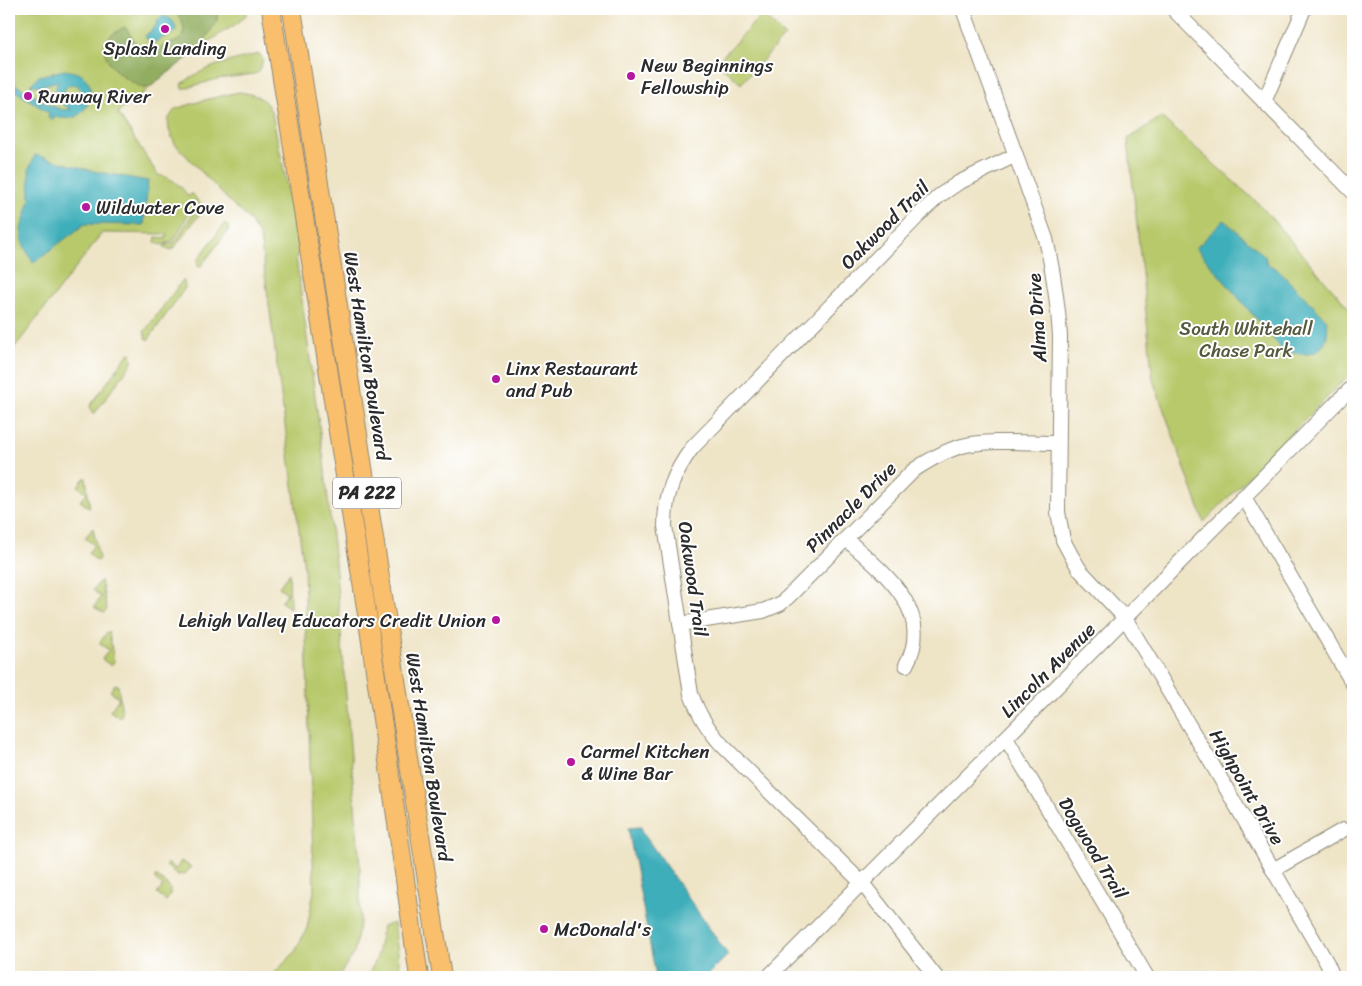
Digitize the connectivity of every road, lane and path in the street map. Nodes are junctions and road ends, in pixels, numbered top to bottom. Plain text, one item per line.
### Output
1 (271, 9) edge
2 (292, 9) edge
3 (963, 9) edge
4 (1173, 9) edge
5 (1304, 9) edge
6 (1264, 102) junction
7 (1016, 155) junction
8 (1353, 192) edge
9 (1353, 388) edge
10 (1058, 443) junction
11 (1244, 497) junction
12 (846, 539) junction
13 (1125, 618) junction
14 (680, 624) junction
15 (906, 665) dead end
16 (1353, 684) edge
17 (1006, 738) junction
18 (1343, 830) dead end
19 (1273, 870) junction
20 (862, 883) junction
21 (419, 977) edge
22 (442, 977) edge
23 (768, 977) edge
24 (936, 977) edge
25 (1147, 977) edge
26 (1333, 977) edge

1 - 21 main road, PA 222
2 - 22 main road, West Hamilton Boulevard / PA 222
3 - 7 street, Alma Drive
4 - 6 street
5 - 6 street
6 - 8 street
7 - 10 street, Alma Drive
7 - 14 street, Oakwood Trail
9 - 11 street, Lincoln Avenue
10 - 12 street, Pinnacle Drive
10 - 13 street, Alma Drive
11 - 13 street, Lincoln Avenue
11 - 16 street
12 - 14 street, Pinnacle Drive
12 - 15 street
13 - 17 street, Lincoln Avenue
13 - 19 street, Highpoint Drive
14 - 20 street, Oakwood Trail
17 - 20 street, Lincoln Avenue
17 - 25 street, Dogwood Trail
18 - 19 street
19 - 26 street, Highpoint Drive
20 - 23 street, Lincoln Avenue
20 - 24 street, Oakwood Trail

